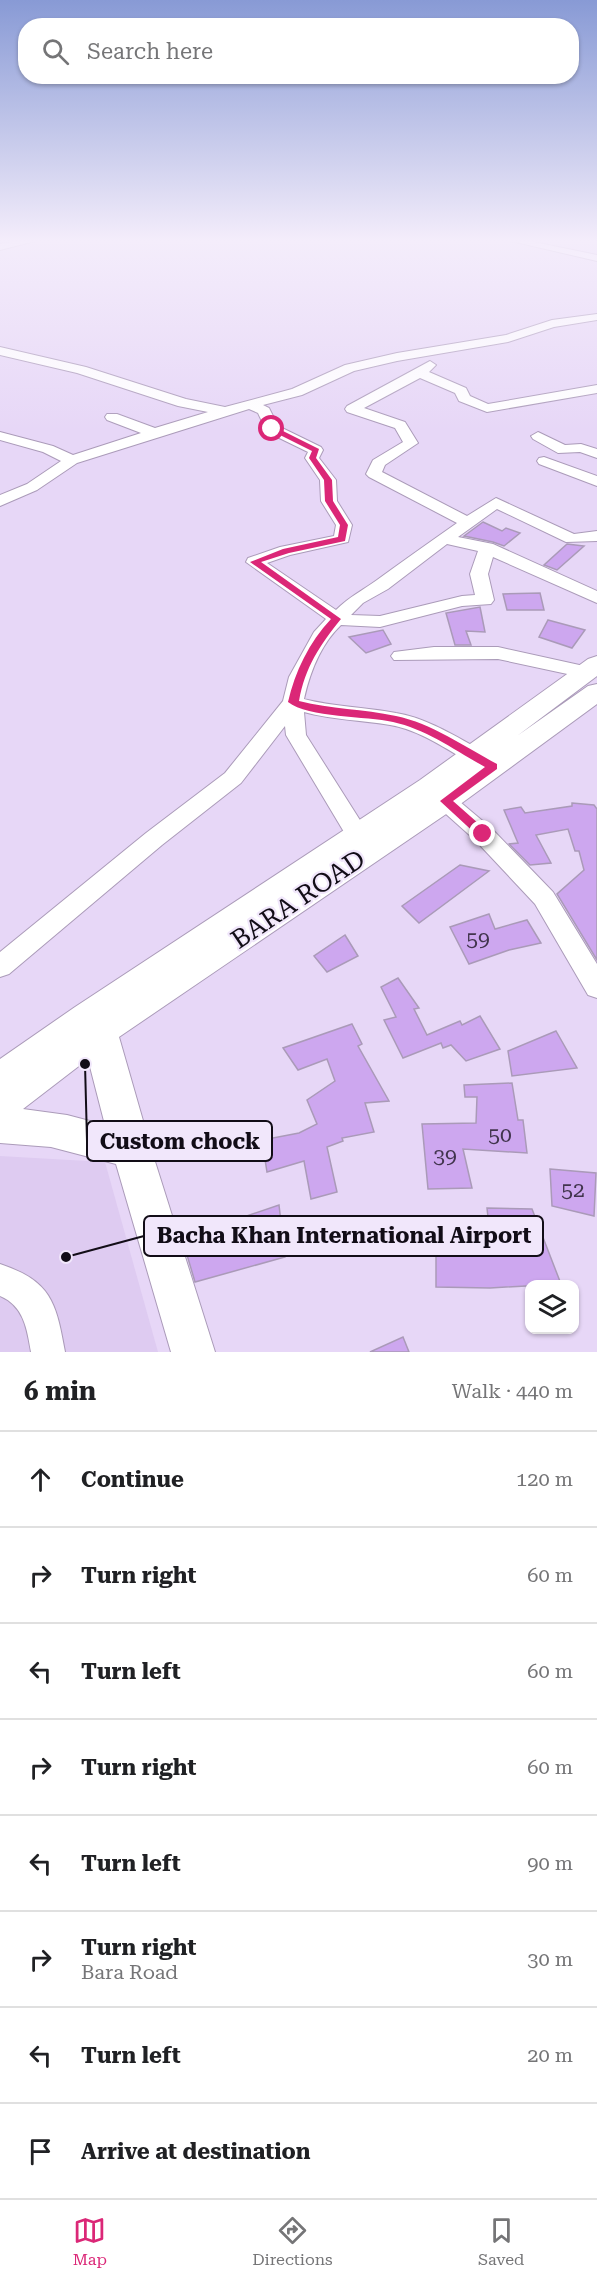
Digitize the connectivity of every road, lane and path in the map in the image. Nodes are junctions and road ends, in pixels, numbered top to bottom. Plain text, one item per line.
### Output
1 (597, 317) edge
2 (450, 349) junction
3 (0, 351) edge
4 (420, 373) junction
5 (597, 389) edge
6 (249, 404) junction
7 (224, 411) junction
8 (112, 417) dead end
9 (155, 433) junction
10 (0, 436) edge
11 (538, 436) dead end
12 (597, 454) edge
13 (72, 460) junction
14 (544, 461) dead end
15 (597, 481) edge
16 (0, 501) edge
17 (467, 522) junction
18 (597, 536) edge
19 (445, 539) junction
20 (487, 548) junction
21 (597, 598) edge
22 (337, 619) junction
23 (401, 656) dead end
24 (593, 676) edge
25 (293, 702) junction
26 (483, 761) junction
27 (446, 801) junction
28 (358, 836) junction
29 (0, 967) edge
30 (597, 987) edge
31 (93, 1024) junction
32 (0, 1080) edge
33 (0, 1105) edge
34 (0, 1126) edge
35 (132, 1152) junction
36 (0, 1280) edge
37 (48, 1352) edge
38 (193, 1352) edge

1 - 2 street
2 - 4 street
2 - 6 street
3 - 7 street
4 - 5 street
4 - 17 street
6 - 7 street
6 - 22 street
7 - 9 street
8 - 9 street
9 - 13 street
10 - 13 street
11 - 12 street
13 - 16 street
14 - 15 street
17 - 18 street
17 - 19 street
19 - 20 street
19 - 22 street
20 - 21 street
20 - 22 street
22 - 25 street
23 - 24 street
24 - 26 main road, BARA ROAD
25 - 26 street
25 - 28 street
25 - 29 street
26 - 27 main road, BARA ROAD
26 - 28 main road
27 - 30 street
27 - 31 main road, BARA ROAD
28 - 31 main road
31 - 32 main road
31 - 33 main road, BARA ROAD
31 - 35 main road
34 - 35 main road
35 - 38 main road
36 - 37 street

